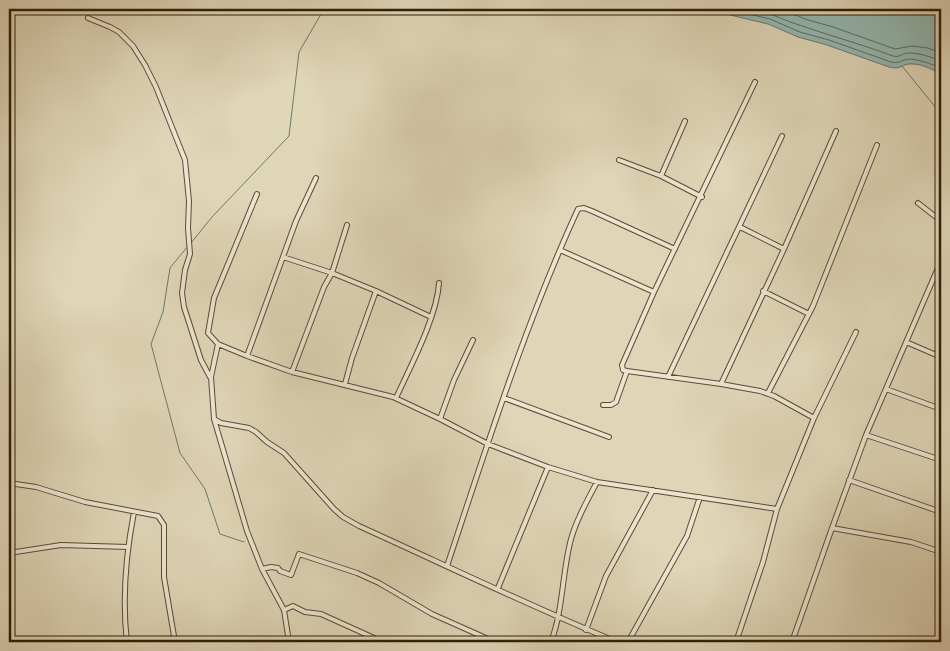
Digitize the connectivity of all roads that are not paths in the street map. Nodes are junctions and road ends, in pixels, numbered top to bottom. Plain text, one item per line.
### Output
1 (88, 18) dead end
2 (756, 82) dead end
3 (685, 121) dead end
4 (836, 131) dead end
5 (782, 136) dead end
6 (877, 145) dead end
7 (619, 160) dead end
8 (661, 176) junction
9 (316, 178) dead end
10 (257, 194) dead end
11 (702, 197) junction
12 (918, 203) dead end
13 (941, 221) edge
14 (347, 225) dead end
15 (740, 227) junction
16 (675, 249) junction
17 (784, 249) junction
18 (560, 250) junction
19 (283, 257) junction
20 (941, 261) edge
21 (332, 273) junction
22 (439, 283) dead end
23 (376, 291) junction
24 (764, 291) junction
25 (654, 292) junction
26 (809, 314) junction
27 (431, 317) junction
28 (856, 332) dead end
29 (473, 340) dead end
30 (906, 342) junction
31 (218, 344) junction
32 (247, 356) junction
33 (941, 357) edge
34 (627, 371) junction
35 (292, 372) junction
36 (211, 377) junction
37 (668, 377) junction
38 (345, 384) junction
39 (720, 384) junction
40 (886, 390) junction
41 (768, 393) junction
42 (396, 398) junction
43 (504, 398) junction
44 (603, 404) dead end
45 (941, 409) edge
46 (814, 418) junction
47 (214, 419) junction
48 (440, 419) junction
49 (866, 435) junction
50 (609, 437) dead end
51 (488, 444) junction
52 (941, 460) edge
53 (548, 467) junction
54 (849, 480) junction
55 (597, 482) junction
56 (9, 483) edge
57 (653, 490) junction
58 (700, 497) junction
59 (778, 509) junction
60 (134, 512) junction
61 (941, 512) edge
62 (832, 528) junction
63 (128, 546) junction
64 (941, 552) edge
65 (9, 553) edge
66 (447, 566) junction
67 (262, 569) junction
68 (498, 588) junction
69 (284, 610) junction
70 (559, 618) junction
71 (586, 630) junction
72 (127, 642) edge
73 (175, 642) edge
74 (288, 642) edge
75 (383, 642) edge
76 (495, 642) edge
77 (551, 642) edge
78 (617, 642) edge
79 (628, 642) edge
80 (736, 642) edge
81 (792, 642) edge

1 - 36 street
2 - 11 street
3 - 8 street
4 - 17 street
5 - 15 street
6 - 26 street
7 - 8 street
8 - 11 street
9 - 19 street
10 - 31 street
11 - 16 street
12 - 13 street
14 - 21 street
15 - 17 street
15 - 37 street
16 - 18 street
16 - 25 street
17 - 24 street
18 - 25 street
18 - 43 street
19 - 21 street
19 - 32 street
20 - 30 street
21 - 23 street
21 - 35 street
22 - 27 street
23 - 27 street
23 - 38 street
24 - 26 street
24 - 39 street
25 - 34 street
26 - 41 street
27 - 42 street
28 - 46 street
29 - 48 street
30 - 33 street
30 - 40 street
31 - 32 street
31 - 36 street
32 - 35 street
34 - 37 street
34 - 44 street
35 - 38 street
36 - 47 street
37 - 39 street
38 - 42 street
39 - 41 street
40 - 45 street
40 - 49 street
41 - 46 street
42 - 48 street
43 - 50 street
43 - 51 street
46 - 59 street
47 - 66 street
47 - 67 street
48 - 51 street
49 - 52 street
49 - 54 street
51 - 53 street
51 - 66 street
53 - 55 street
53 - 68 street
54 - 61 street
54 - 62 street
55 - 57 street
55 - 70 street
56 - 60 street
57 - 58 street
57 - 71 street
58 - 59 street
58 - 79 street
59 - 80 street
60 - 63 street
60 - 73 street
62 - 64 street
62 - 81 street
63 - 65 street
63 - 72 street
66 - 68 street
67 - 69 street
67 - 76 street
68 - 70 street
69 - 74 street
69 - 75 street
70 - 71 street
70 - 77 street
71 - 78 street

